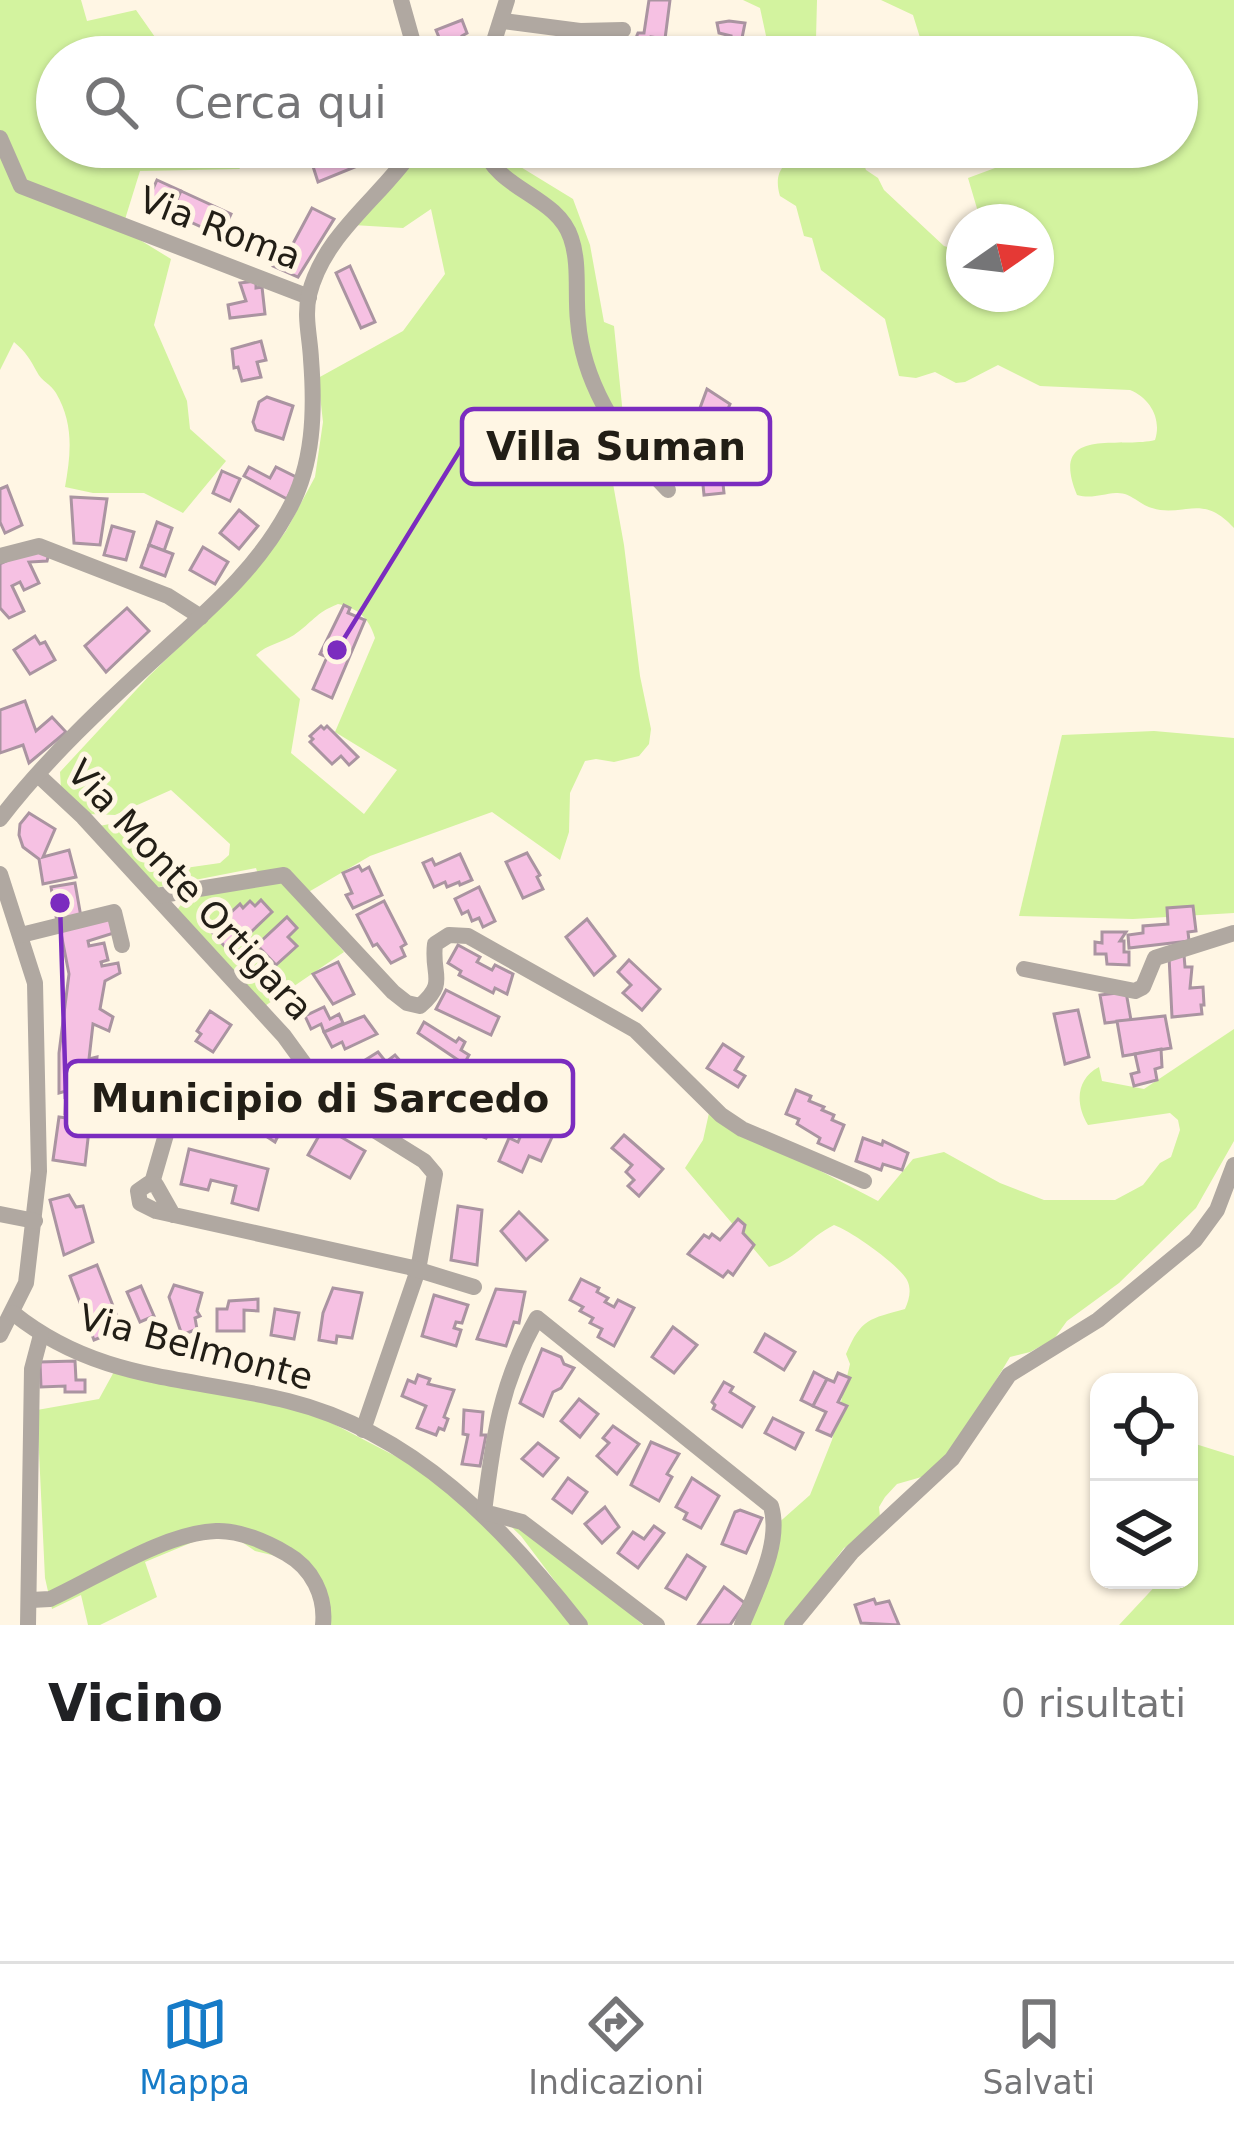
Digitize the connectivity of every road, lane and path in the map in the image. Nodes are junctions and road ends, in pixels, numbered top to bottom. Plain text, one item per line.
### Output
1 (401, 0) edge
2 (507, 0) edge
3 (503, 21) junction
4 (623, 30) dead end
5 (411, 36) edge
6 (497, 36) edge
7 (0, 138) edge
8 (398, 168) edge
9 (494, 168) edge
10 (309, 297) junction
11 (668, 490) dead end
12 (0, 556) edge
13 (201, 617) junction
14 (38, 775) junction
15 (0, 818) edge
16 (0, 874) edge
17 (156, 896) junction
18 (1234, 933) edge
19 (21, 935) junction
20 (122, 945) dead end
21 (1024, 969) dead end
22 (167, 1131) dead end
23 (1234, 1165) edge
24 (864, 1181) dead end
25 (0, 1214) edge
26 (35, 1221) junction
27 (418, 1270) junction
28 (474, 1287) dead end
29 (13, 1313) junction
30 (0, 1335) edge
31 (40, 1335) junction
32 (363, 1430) junction
33 (484, 1512) junction
34 (31, 1600) junction
35 (28, 1625) edge
36 (323, 1625) edge
37 (580, 1625) edge
38 (657, 1625) edge
39 (742, 1625) edge
40 (792, 1625) edge

1 - 5 street
2 - 3 street
3 - 4 street
3 - 6 street
7 - 10 street, Via Roma
8 - 10 street, Via Roma
9 - 11 street
10 - 13 street, Via Roma
12 - 13 street
13 - 14 street, Via Roma
14 - 15 street, Via Roma
14 - 17 street, Via Monte Ortigara
16 - 19 street
17 - 24 street
17 - 27 street, Via Monte Ortigara
18 - 21 street
19 - 20 street
19 - 26 street
22 - 27 street
23 - 40 street
25 - 26 street
26 - 29 street
27 - 28 street
27 - 32 street, Via Monte Ortigara
29 - 30 street
29 - 31 street, Via Belmonte
31 - 32 street, Via Belmonte
31 - 34 street
32 - 33 street, Via Belmonte
33 - 37 street, Via Belmonte
33 - 38 street
33 - 39 street
34 - 35 street
34 - 36 street

